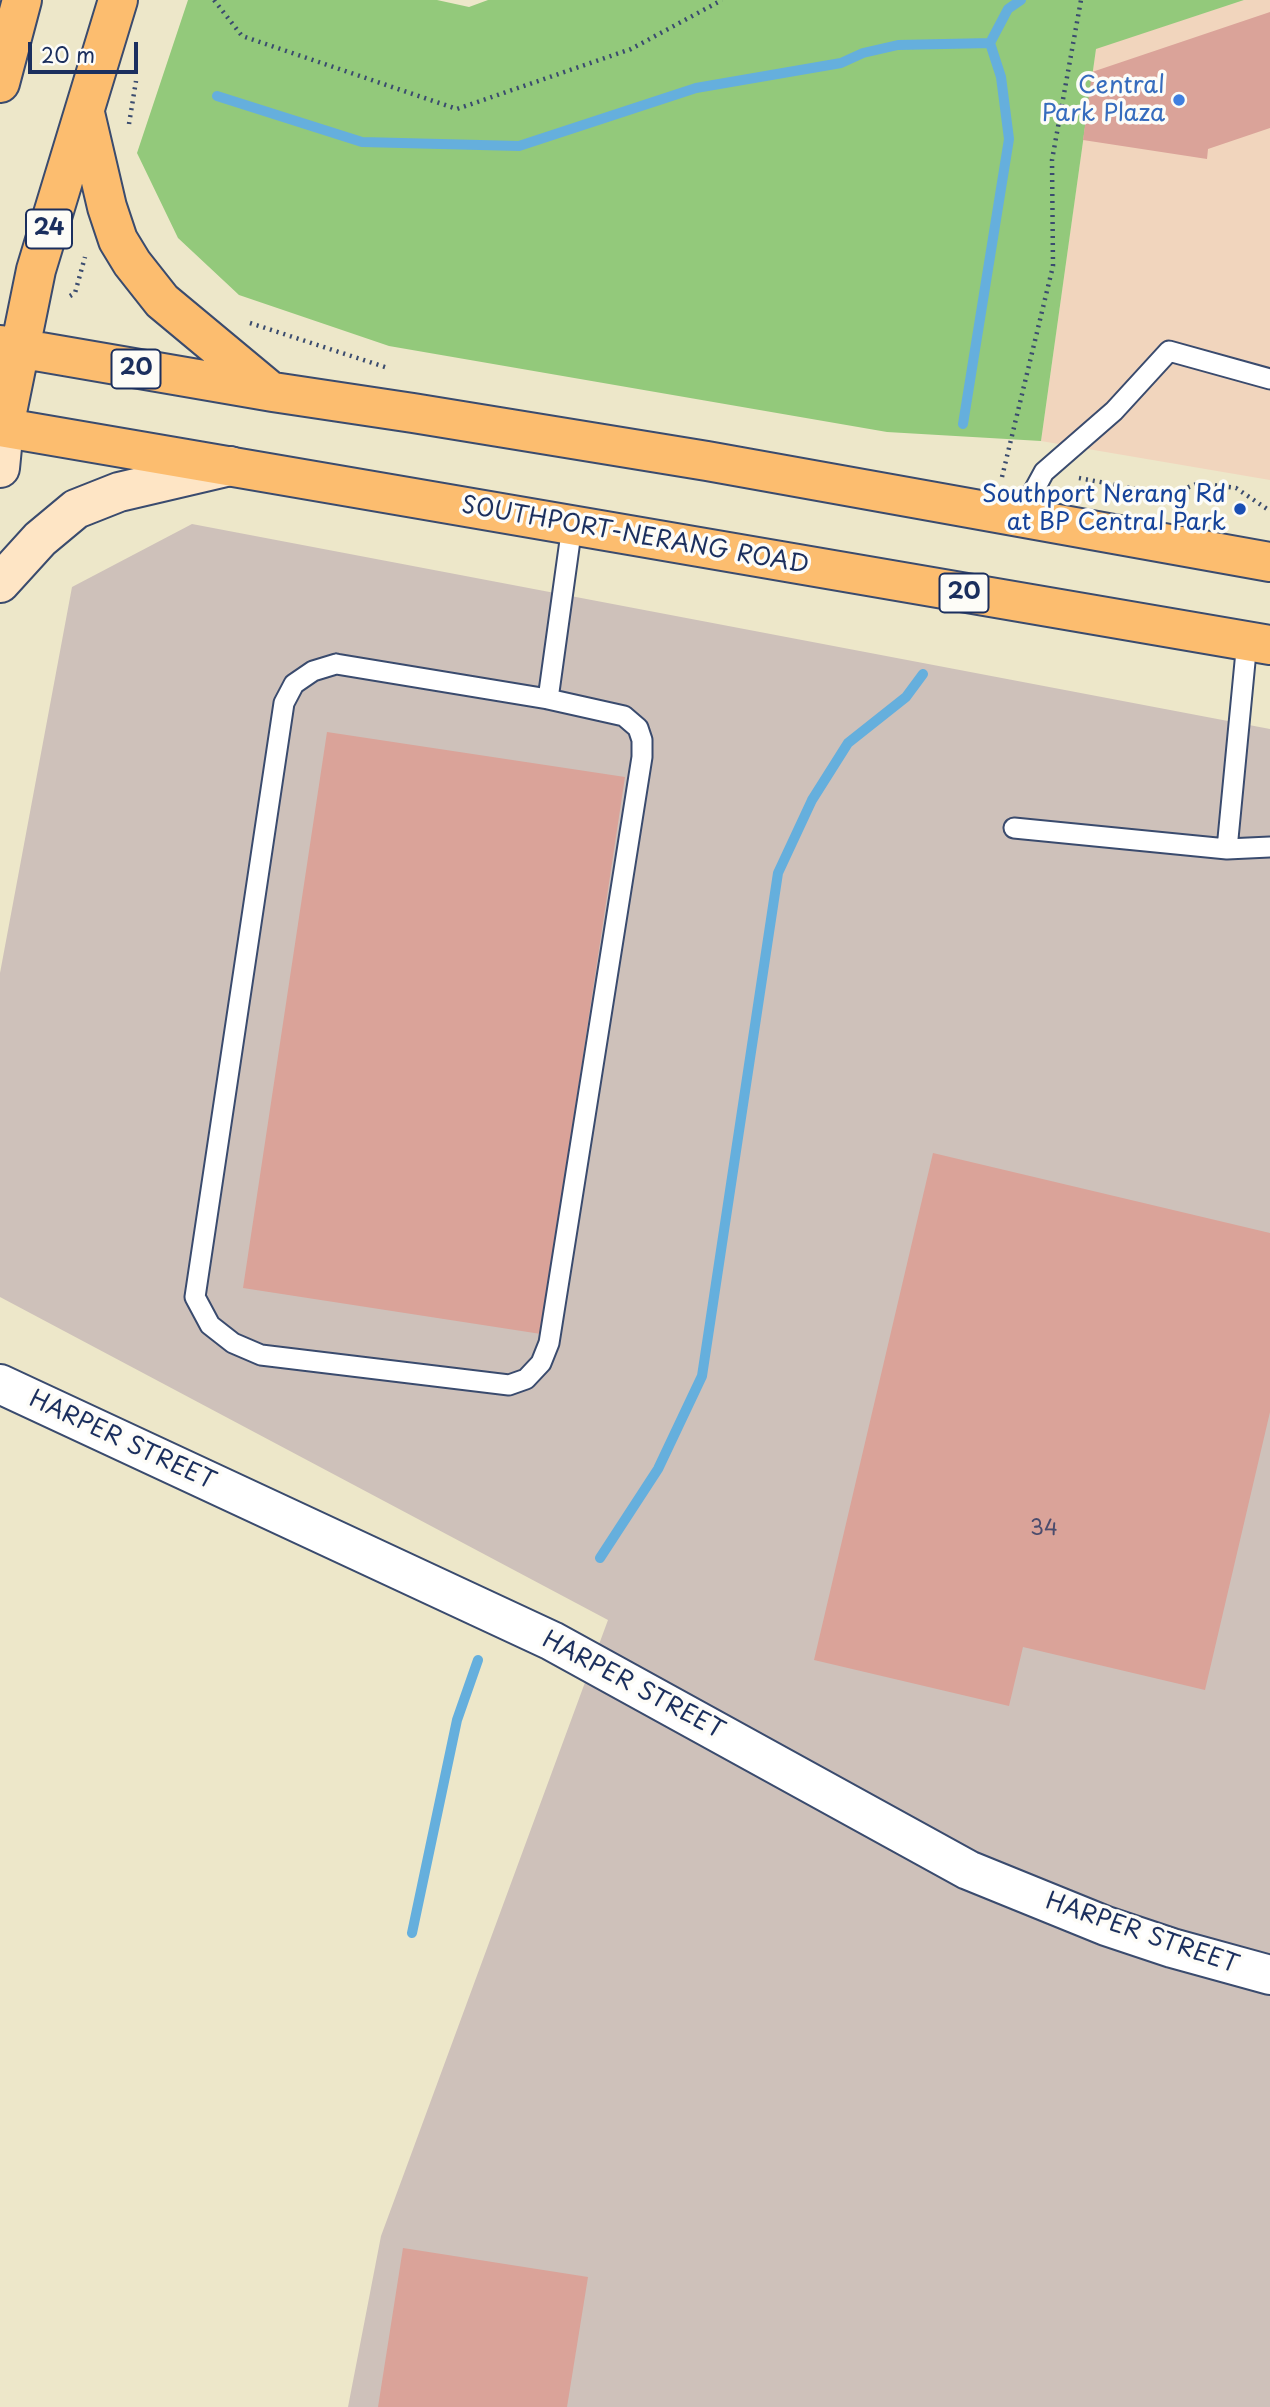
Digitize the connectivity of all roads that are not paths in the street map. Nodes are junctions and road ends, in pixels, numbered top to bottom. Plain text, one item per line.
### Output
1 (22, 0) edge
2 (118, 0) edge
3 (0, 31) edge
4 (0, 83) edge
5 (84, 111) junction
6 (10, 347) edge
7 (1270, 379) edge
8 (272, 393) junction
9 (2, 427) edge
10 (232, 466) junction
11 (0, 468) edge
12 (1007, 515) junction
13 (572, 526) junction
14 (1270, 562) edge
15 (0, 583) edge
16 (1258, 643) edge
17 (548, 699) junction
18 (1014, 828) dead end
19 (1270, 847) edge
20 (1227, 849) junction
21 (0, 1384) edge
22 (1270, 1975) edge

1 - 3 main road
1 - 4 main road
2 - 5 main road, 24
5 - 6 main road, 24
5 - 8 main road
6 - 8 main road, 20
6 - 9 main road, 24
7 - 12 lane
8 - 12 main road, 20
9 - 10 main road, SOUTHPORT-NERANG ROAD / 20
9 - 11 main road
10 - 13 main road, SOUTHPORT-NERANG ROAD / 20
10 - 15 main road
12 - 14 main road, 20
13 - 16 main road, SOUTHPORT-NERANG ROAD / 20
13 - 17 lane
16 - 20 lane
17 - 17 lane
18 - 20 lane
19 - 20 lane
21 - 22 street, HARPER STREET

